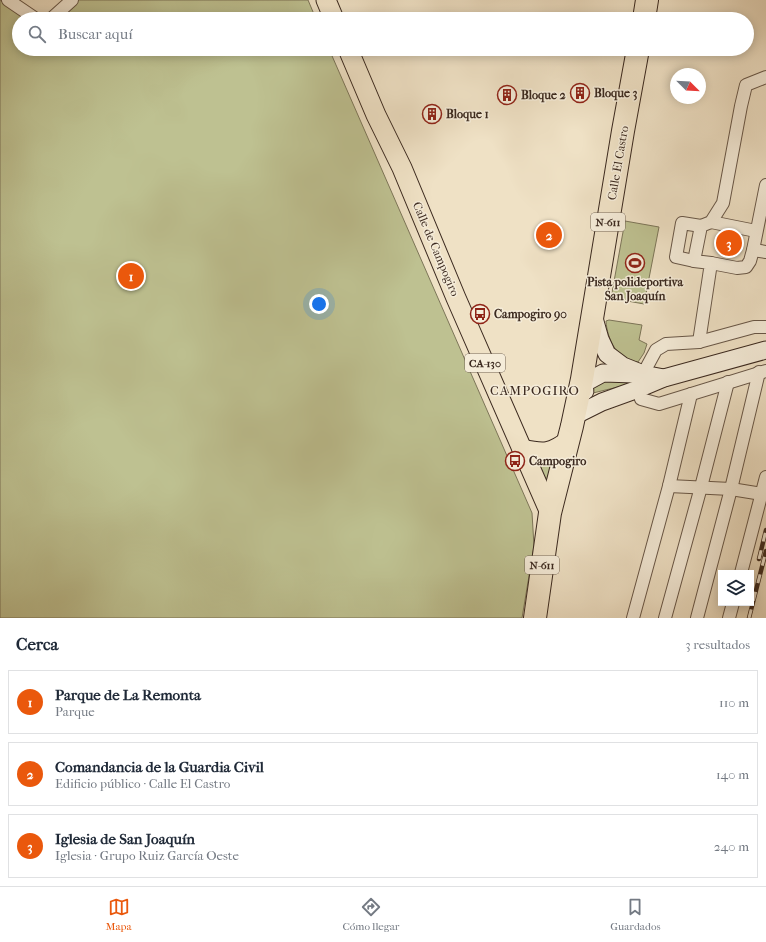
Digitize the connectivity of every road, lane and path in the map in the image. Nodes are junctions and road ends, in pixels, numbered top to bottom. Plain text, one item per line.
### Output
1 (8, 0) edge
2 (72, 0) edge
3 (326, 0) edge
4 (647, 0) edge
5 (26, 12) edge
6 (59, 12) edge
7 (331, 12) edge
8 (645, 12) edge
9 (351, 56) edge
10 (637, 56) edge
11 (766, 77) edge
12 (766, 184) edge
13 (706, 224) junction
14 (756, 231) junction
15 (753, 250) junction
16 (766, 252) edge
17 (694, 261) junction
18 (711, 263) junction
19 (592, 314) junction
20 (766, 327) edge
21 (699, 342) junction
22 (766, 350) edge
23 (762, 372) edge
24 (640, 382) junction
25 (728, 382) junction
26 (581, 385) junction
27 (691, 394) junction
28 (602, 402) junction
29 (574, 416) junction
30 (569, 440) junction
31 (522, 449) junction
32 (766, 477) edge
33 (669, 486) junction
34 (701, 487) junction
35 (731, 489) junction
36 (762, 494) junction
37 (550, 513) junction
38 (742, 570) edge
39 (732, 606) edge
40 (535, 618) edge
41 (633, 618) edge
42 (665, 618) edge
43 (697, 618) edge
44 (730, 618) edge

1 - 5 street
2 - 6 street
3 - 7 main road
4 - 8 highway
9 - 31 main road, Calle de Campogiro / CA-130
10 - 19 highway, Calle El Castro / N-611
11 - 13 street
12 - 14 street
13 - 14 street
13 - 17 street
13 - 17 street
14 - 15 street
15 - 16 street
15 - 18 street
17 - 18 street
18 - 21 street
19 - 24 main road
19 - 26 highway, Calle El Castro / N-611
20 - 21 street
21 - 24 street
22 - 24 main road
23 - 25 street
23 - 35 street
24 - 26 main road
24 - 27 street
24 - 28 main road
25 - 27 street
25 - 34 street
26 - 28 main road
26 - 29 highway, Calle El Castro / N-611
27 - 33 street
28 - 29 main road
29 - 30 highway, Calle El Castro / N-611
30 - 31 main road
30 - 37 highway, Calle El Castro / N-611
31 - 37 main road, Calle de Campogiro / CA-130
32 - 36 street
33 - 34 street
33 - 41 street
34 - 35 street
34 - 42 street
35 - 36 street
35 - 43 street
36 - 38 street
37 - 40 highway, N-611
39 - 44 street

